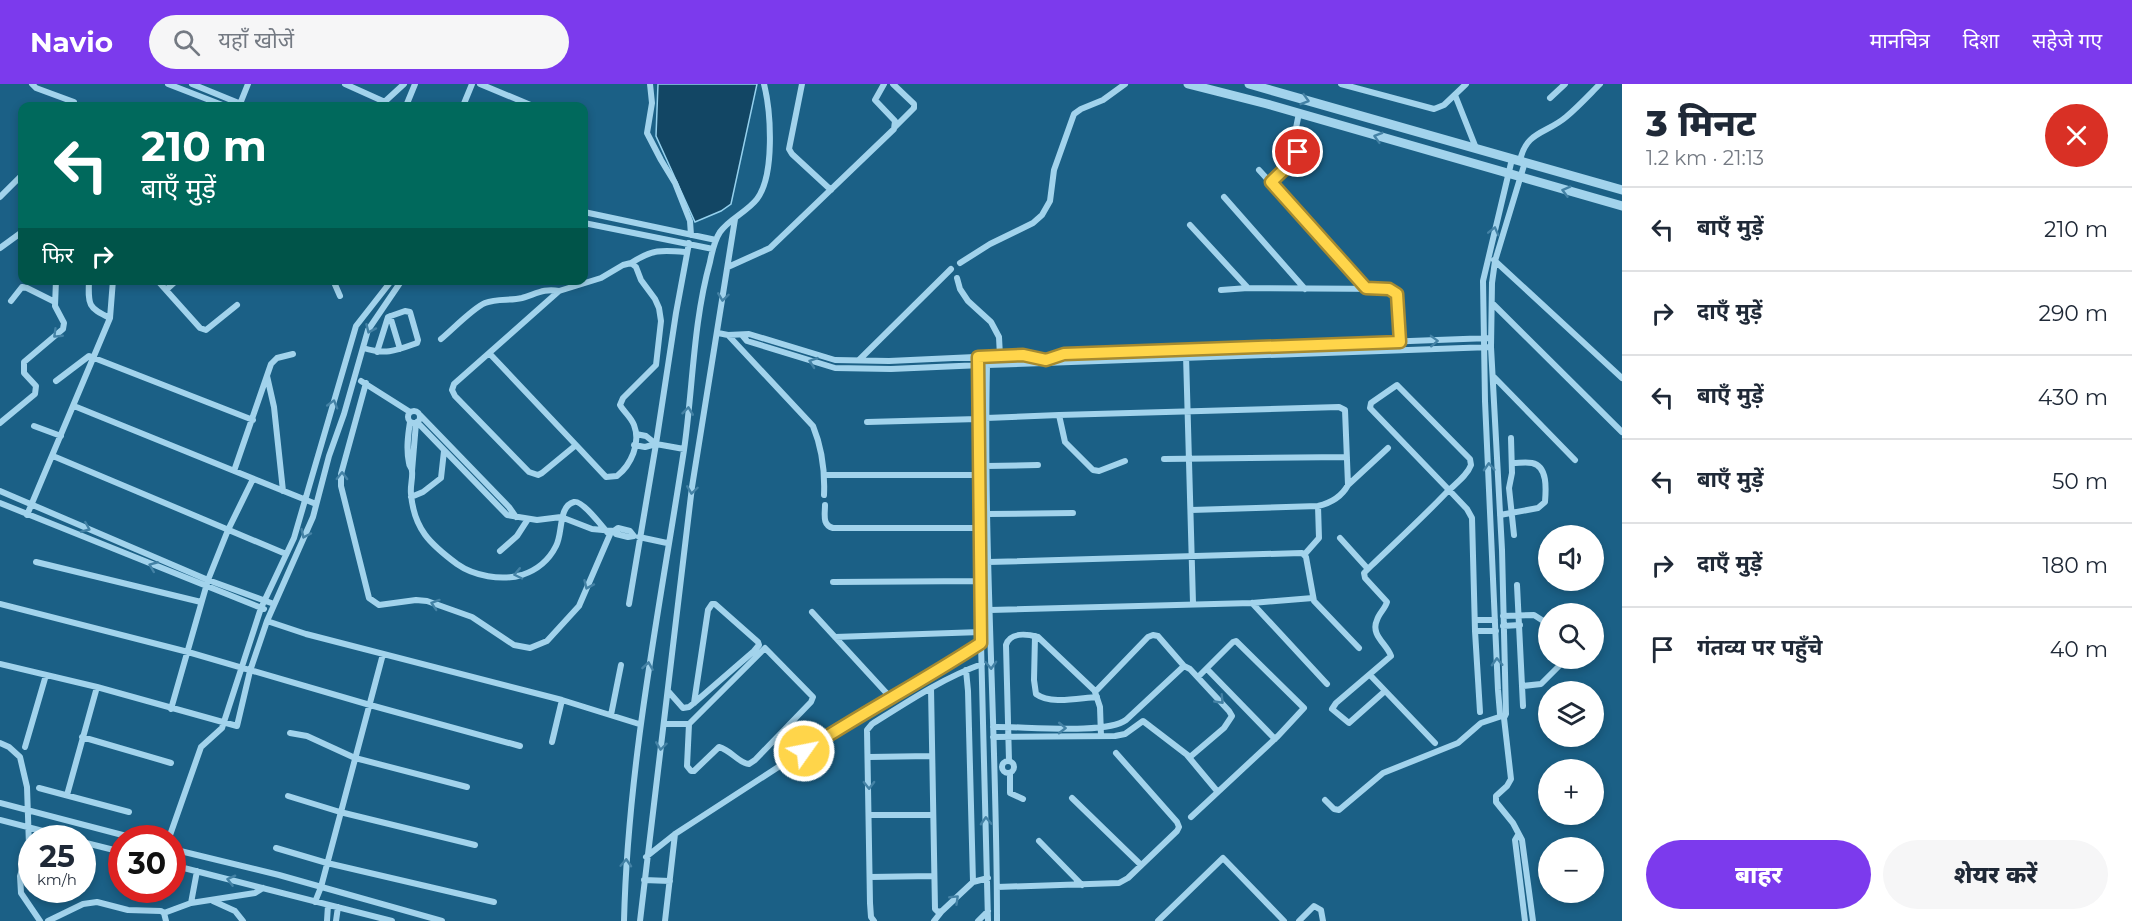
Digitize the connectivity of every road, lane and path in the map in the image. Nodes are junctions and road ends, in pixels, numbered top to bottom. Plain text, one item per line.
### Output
1 (32, 84) edge
2 (168, 84) edge
3 (192, 84) edge
4 (248, 84) edge
5 (345, 84) edge
6 (404, 84) edge
7 (415, 84) edge
8 (472, 84) edge
9 (480, 84) edge
10 (650, 84) edge
11 (764, 84) edge
12 (802, 84) edge
13 (884, 84) edge
14 (893, 84) edge
15 (1125, 84) edge
16 (1188, 84) edge
17 (1249, 84) edge
18 (1341, 84) edge
19 (1466, 84) edge
20 (1565, 84) edge
21 (1600, 84) edge
22 (176, 86) edge
23 (360, 87) edge
24 (1455, 95) junction
25 (1550, 98) dead end
26 (74, 102) dead end
27 (215, 102) edge
28 (236, 102) edge
29 (244, 102) edge
30 (380, 102) edge
31 (387, 102) edge
32 (408, 102) edge
33 (465, 102) edge
34 (523, 102) edge
35 (1299, 113) junction
36 (894, 129) junction
37 (1476, 148) junction
38 (1519, 160) junction
39 (1259, 170) dead end
40 (1508, 175) junction
41 (1519, 178) junction
42 (18, 179) edge
43 (1271, 182) junction
44 (831, 190) junction
45 (1622, 190) edge
46 (0, 197) edge
47 (1224, 197) dead end
48 (1622, 207) edge
49 (588, 213) edge
50 (735, 219) junction
51 (588, 224) edge
52 (1190, 225) dead end
53 (18, 235) edge
54 (691, 235) junction
55 (716, 240) junction
56 (689, 243) junction
57 (0, 248) edge
58 (713, 249) junction
59 (686, 252) junction
60 (1488, 255) junction
61 (1495, 261) junction
62 (631, 263) junction
63 (960, 263) dead end
64 (728, 267) junction
65 (951, 269) dead end
66 (957, 278) dead end
67 (588, 282) edge
68 (56, 285) edge
69 (89, 285) edge
70 (113, 285) edge
71 (161, 285) edge
72 (172, 285) edge
73 (335, 285) edge
74 (389, 285) edge
75 (400, 285) edge
76 (578, 285) edge
77 (1248, 288) junction
78 (1366, 288) junction
79 (1305, 289) junction
80 (166, 290) junction
81 (1221, 290) dead end
82 (559, 291) junction
83 (340, 296) dead end
84 (11, 300) dead end
85 (55, 302) junction
86 (1492, 303) junction
87 (237, 304) dead end
88 (390, 316) junction
89 (110, 318) junction
90 (718, 333) junction
91 (728, 335) junction
92 (741, 335) junction
93 (441, 339) dead end
94 (1487, 339) junction
95 (1400, 342) junction
96 (1487, 347) junction
97 (363, 348) junction
98 (400, 349) junction
99 (1186, 349) junction
100 (1401, 350) junction
101 (377, 352) junction
102 (1144, 352) junction
103 (293, 354) dead end
104 (490, 354) junction
105 (1000, 356) junction
106 (94, 357) junction
107 (978, 357) junction
108 (987, 357) junction
109 (1186, 358) junction
110 (859, 360) junction
111 (1146, 360) junction
112 (1050, 361) junction
113 (978, 365) junction
114 (987, 365) junction
115 (267, 375) junction
116 (1494, 376) junction
117 (1622, 378) edge
118 (56, 381) dead end
119 (74, 406) junction
120 (410, 412) junction
121 (1188, 412) junction
122 (1059, 415) junction
123 (986, 418) junction
124 (978, 419) junction
125 (253, 420) junction
126 (416, 421) junction
127 (867, 422) dead end
128 (0, 423) edge
129 (34, 426) dead end
130 (1622, 432) edge
131 (636, 434) junction
132 (62, 436) junction
133 (1511, 438) dead end
134 (656, 444) junction
135 (576, 445) junction
136 (634, 445) junction
137 (1388, 448) dead end
138 (684, 449) junction
139 (444, 451) junction
140 (53, 456) junction
141 (1347, 457) junction
142 (1164, 459) dead end
143 (1188, 460) junction
144 (1575, 460) dead end
145 (1125, 461) dead end
146 (1512, 463) junction
147 (1038, 465) dead end
148 (986, 466) junction
149 (234, 471) junction
150 (825, 475) junction
151 (978, 475) junction
152 (253, 479) junction
153 (1348, 485) junction
154 (1449, 490) junction
155 (0, 491) edge
156 (282, 491) junction
157 (824, 495) dead end
158 (411, 497) junction
159 (987, 500) junction
160 (306, 501) junction
161 (979, 501) junction
162 (0, 503) edge
163 (316, 504) junction
164 (32, 505) junction
165 (825, 505) dead end
166 (1318, 506) junction
167 (1191, 510) junction
168 (1073, 513) dead end
169 (1512, 513) junction
170 (988, 514) junction
171 (27, 515) junction
172 (1500, 515) junction
173 (517, 518) junction
174 (561, 518) junction
175 (528, 519) junction
176 (979, 528) junction
177 (228, 530) junction
178 (611, 531) junction
179 (1514, 535) dead end
180 (637, 536) junction
181 (1340, 538) dead end
182 (667, 543) junction
183 (1491, 550) junction
184 (1502, 550) junction
185 (500, 551) dead end
186 (286, 554) junction
187 (1192, 555) junction
188 (1304, 555) junction
189 (36, 562) dead end
190 (988, 562) junction
191 (1368, 568) junction
192 (208, 580) junction
193 (981, 581) junction
194 (833, 582) dead end
195 (1517, 585) dead end
196 (207, 588) junction
197 (1313, 598) junction
198 (265, 600) junction
199 (201, 602) junction
200 (1193, 603) junction
201 (1252, 603) junction
202 (0, 604) edge
203 (274, 604) junction
204 (629, 604) dead end
205 (261, 608) junction
206 (990, 610) junction
207 (270, 612) junction
208 (812, 612) dead end
209 (1519, 614) junction
210 (1503, 616) junction
211 (1538, 618) edge
212 (1474, 620) junction
213 (1495, 620) junction
214 (267, 621) junction
215 (1520, 625) junction
216 (1503, 626) junction
217 (1475, 631) junction
218 (1496, 631) junction
219 (981, 632) junction
220 (1035, 636) junction
221 (835, 637) junction
222 (981, 643) junction
223 (990, 645) junction
224 (1006, 645) junction
225 (1359, 648) dead end
226 (188, 652) junction
227 (383, 654) junction
228 (0, 664) edge
229 (982, 664) junction
230 (621, 665) dead end
231 (1184, 666) junction
232 (241, 668) junction
233 (1207, 669) junction
234 (1557, 669) edge
235 (966, 670) junction
236 (250, 671) junction
237 (46, 675) junction
238 (1370, 675) junction
239 (1198, 677) junction
240 (1327, 684) dead end
241 (1523, 686) junction
242 (97, 687) junction
243 (931, 688) junction
244 (668, 691) junction
245 (1385, 692) junction
246 (1096, 694) junction
247 (891, 698) junction
248 (992, 698) junction
249 (562, 700) junction
250 (983, 700) junction
251 (694, 703) junction
252 (370, 705) junction
253 (1523, 706) dead end
254 (171, 709) junction
255 (1136, 709) junction
256 (1480, 712) dead end
257 (611, 715) junction
258 (1503, 717) junction
259 (1142, 721) junction
260 (224, 723) junction
261 (639, 724) junction
262 (664, 724) junction
263 (689, 724) junction
264 (993, 727) junction
265 (1007, 727) junction
266 (1101, 727) junction
267 (290, 733) dead end
268 (993, 736) junction
269 (1101, 736) junction
270 (1007, 737) junction
271 (82, 738) junction
272 (1275, 739) junction
273 (552, 742) dead end
274 (0, 743) edge
275 (1436, 743) dead end
276 (520, 746) dead end
277 (25, 747) dead end
278 (1116, 753) dead end
279 (1187, 755) junction
280 (931, 756) junction
281 (869, 757) junction
282 (355, 758) junction
283 (171, 763) dead end
284 (466, 787) dead end
285 (39, 788) dead end
286 (1217, 791) junction
287 (67, 795) junction
288 (288, 796) dead end
289 (1072, 798) dead end
290 (1023, 799) dead end
291 (1325, 800) dead end
292 (0, 803) edge
293 (27, 810) junction
294 (129, 812) dead end
295 (340, 812) junction
296 (869, 815) junction
297 (933, 815) junction
298 (1191, 817) dead end
299 (0, 820) edge
300 (18, 825) edge
301 (28, 825) edge
302 (173, 825) edge
303 (108, 831) edge
304 (675, 834) junction
305 (1518, 835) junction
306 (1039, 840) dead end
307 (475, 845) dead end
308 (276, 848) dead end
309 (186, 853) edge
310 (996, 854) junction
311 (987, 855) junction
312 (646, 857) junction
313 (327, 863) junction
314 (1141, 865) junction
315 (186, 868) edge
316 (197, 871) junction
317 (934, 876) junction
318 (870, 877) junction
319 (988, 878) junction
320 (644, 880) junction
321 (670, 881) junction
322 (973, 882) junction
323 (1082, 885) junction
324 (321, 887) junction
325 (997, 887) junction
326 (263, 888) junction
327 (212, 900) junction
328 (315, 902) junction
329 (28, 903) edge
330 (191, 903) junction
331 (494, 903) dead end
332 (328, 905) junction
333 (338, 907) junction
334 (942, 911) junction
335 (988, 911) junction
336 (164, 913) junction
337 (40, 921) edge
338 (48, 921) edge
339 (166, 921) edge
340 (243, 921) edge
341 (327, 921) edge
342 (336, 921) edge
343 (392, 921) edge
344 (442, 921) edge
345 (624, 921) edge
346 (640, 921) edge
347 (665, 921) edge
348 (874, 921) edge
349 (934, 921) edge
350 (978, 921) edge
351 (988, 921) edge
352 (997, 921) edge
353 (1158, 921) edge
354 (1284, 921) edge
355 (1299, 921) edge
356 (1323, 921) edge
357 (1525, 921) edge
358 (1533, 921) edge

1 - 26 street
2 - 22 street
3 - 28 street
4 - 29 street
5 - 23 street
6 - 31 street
7 - 32 street
8 - 33 street
9 - 34 street
10 - 54 street
11 - 50 street
12 - 44 street
13 - 36 street
14 - 36 street
15 - 63 street
16 - 35 street
17 -> 37 street
18 - 24 street
19 - 24 street
20 - 25 street
21 - 38 street
22 - 27 street
23 - 30 street
24 - 37 street
40 -> 35 street
35 - 43 street
36 - 44 street
37 - 38 street
38 - 40 street
38 - 41 street
38 - 45 street
39 - 43 street
40 - 41 street
60 -> 40 street
48 -> 41 street
41 - 61 street
42 - 46 street
43 - 78 street
44 - 64 street
47 - 79 street
49 - 54 street
50 - 55 street
50 - 64 street
51 - 56 street
52 - 77 street
53 - 57 street
54 - 55 street
55 - 58 street
56 - 58 street
56 - 59 street
138 -> 58 street
59 - 62 street
59 - 134 street
60 - 61 street
60 - 94 street
61 - 86 street
61 - 117 street
62 - 67 street
62 - 131 street
64 -> 90 street
65 - 110 street
66 - 105 street
68 - 85 street
69 - 89 street
70 - 89 street
71 - 80 street
72 - 80 street
73 - 83 street
160 -> 74 street
75 -> 97 street
76 - 82 street
77 - 79 street
77 - 81 street
78 - 79 street
78 - 95 street
80 - 87 street
82 - 93 street
82 - 104 street
84 - 85 street
85 -> 128 street
86 - 94 street
86 - 130 street
88 - 98 street
88 - 98 street
88 - 101 street
89 - 106 street
90 - 91 street
90 -> 244 street
91 - 92 street
91 - 150 street
92 - 110 street
113 -> 92 street
95 -> 94 street
94 - 96 street
95 - 99 street
95 - 100 street
96 - 100 street
96 - 116 street
183 -> 96 street
97 - 101 street
97 - 163 street
98 - 101 street
99 - 102 street
99 - 109 street
100 - 109 street
102 - 111 street
102 - 112 street
103 - 115 street
104 - 135 street
104 - 135 street
105 - 108 street
105 - 112 street
106 - 118 street
106 - 119 street
106 - 125 street
107 - 108 street
107 - 110 street
107 - 113 street
108 - 114 street
109 - 111 street
109 - 121 street
111 - 112 street
112 - 114 street
113 - 114 street
113 - 124 street
114 - 123 street
115 - 125 street
115 - 156 street
116 - 144 street
116 - 172 street
119 - 132 street
119 - 149 street
120 - 126 street
120 - 126 street
178 -> 120 street
121 - 122 street
121 - 141 street
121 - 143 street
122 - 123 street
122 - 145 street
123 - 148 street
124 - 127 street
124 - 151 street
125 - 149 street
126 - 139 street
126 - 158 street
126 - 173 street
129 - 132 street
131 - 134 street
131 - 136 street
132 - 140 street
133 - 146 street
134 - 136 street
134 - 138 street
134 - 180 street
135 - 136 street
137 - 153 street
138 - 182 street
139 - 158 street
139 - 173 street
140 - 164 street
140 - 177 street
141 - 143 street
141 - 153 street
142 - 143 street
143 - 167 street
146 - 169 street
146 - 169 street
147 - 148 street
148 - 159 street
149 - 152 street
150 - 151 street
150 - 157 street
151 - 161 street
152 - 156 street
152 - 177 street
153 - 166 street
154 - 154 street
154 - 191 street
154 - 212 street
155 - 164 street
156 - 160 street
174 -> 158 street
159 - 161 street
159 - 170 street
160 - 163 street
160 - 186 street
161 - 176 street
162 - 171 street
163 -> 203 street
164 - 171 street
164 -> 192 street
165 - 176 street
166 - 167 street
166 - 188 street
167 - 187 street
168 - 170 street
169 - 172 street
169 - 179 street
170 - 190 street
196 -> 171 street
172 - 184 street
173 - 175 street
174 - 175 street
174 - 178 street
174 - 178 street
175 - 185 street
176 - 193 street
177 - 186 street
177 - 192 street
178 - 180 street
180 - 182 street
180 - 204 street
181 - 191 street
261 -> 182 street
183 - 184 street
183 - 213 street
184 - 210 street
186 - 198 street
187 - 188 street
187 - 190 street
187 - 200 street
188 - 197 street
189 - 199 street
190 - 206 street
191 - 238 street
192 - 196 street
192 - 198 street
193 - 194 street
193 - 219 street
195 - 209 street
196 - 199 street
196 - 205 street
197 - 201 street
197 - 225 street
198 - 203 street
198 - 205 street
199 - 226 street
200 - 201 street
200 - 206 street
201 - 240 street
202 - 226 street
203 - 207 street
205 - 207 street
205 - 232 street
206 - 223 street
207 - 214 street
208 - 221 street
209 - 210 street
209 - 211 street
209 - 215 street
210 - 216 street
212 - 213 street
212 - 217 street
213 - 218 street
214 - 227 street
214 - 236 street
215 - 216 street
215 - 241 street
216 - 258 street
217 - 218 street
217 - 256 street
258 -> 218 street
219 - 221 street
219 - 222 street
220 - 224 street
220 - 246 street
220 - 246 street
221 - 247 street
222 - 229 street
222 - 247 street
223 - 224 street
223 -> 248 street
224 - 265 street
226 - 232 street
226 - 254 street
227 - 249 street
227 - 252 street
228 - 237 street
229 - 235 street
229 - 250 street
230 - 257 street
231 - 239 street
231 - 246 street
231 - 255 street
232 - 236 street
232 - 260 street
233 - 239 street
233 - 272 street
233 - 272 street
234 - 241 street
235 - 243 street
235 - 322 street
236 - 252 street
236 - 260 street
237 - 242 street
237 - 277 street
238 - 245 street
238 - 245 street
239 -> 279 street
241 - 253 street
242 - 254 street
242 - 271 street
243 - 280 street
243 - 281 street
244 - 251 street
244 - 262 street
245 - 275 street
246 - 266 street
247 - 304 street
248 - 250 street
248 - 264 street
249 - 257 street
249 - 273 street
311 -> 250 street
251 - 251 street
252 - 276 street
252 - 282 street
254 - 260 street
255 - 259 street
255 - 266 street
257 - 261 street
258 - 291 street
258 - 305 street
259 - 269 street
259 - 279 street
260 - 302 street
345 -> 261 street
262 - 263 street
262 -> 312 street
263 - 263 street
264 - 265 street
264 - 268 street
265 -> 266 street
265 - 270 street
266 - 269 street
267 - 282 street
268 - 270 street
268 - 310 street
269 - 270 street
270 - 290 street
271 - 283 street
271 - 287 street
272 - 286 street
274 - 293 street
278 - 314 street
279 - 286 street
280 - 281 street
280 - 297 street
281 -> 296 street
282 - 284 street
282 - 295 street
285 - 287 street
286 - 298 street
287 - 294 street
288 - 295 street
289 - 314 street
292 - 293 street
293 - 301 street
293 - 303 street
295 - 307 street
295 - 313 street
296 - 297 street
296 - 318 street
297 - 317 street
299 - 300 street
304 - 312 street
304 - 321 street
305 - 357 street
305 - 358 street
306 - 323 street
308 - 313 street
309 - 324 street
310 - 311 street
310 - 325 street
311 - 319 street
312 - 320 street
313 - 324 street
313 - 331 street
314 - 323 street
315 - 316 street
326 -> 316 street
316 - 330 street
317 - 318 street
317 - 334 street
318 - 348 street
319 - 322 street
319 - 335 street
320 - 321 street
320 - 346 street
321 - 347 street
334 -> 322 street
323 - 325 street
324 - 328 street
324 - 344 street
325 - 352 street
326 - 327 street
326 - 328 street
327 - 330 street
327 - 340 street
328 - 332 street
329 - 337 street
330 - 336 street
332 - 333 street
332 - 341 street
333 - 342 street
333 - 343 street
334 - 349 street
335 - 350 street
335 - 351 street
336 - 338 street
336 - 339 street
353 - 354 street
355 - 356 street

